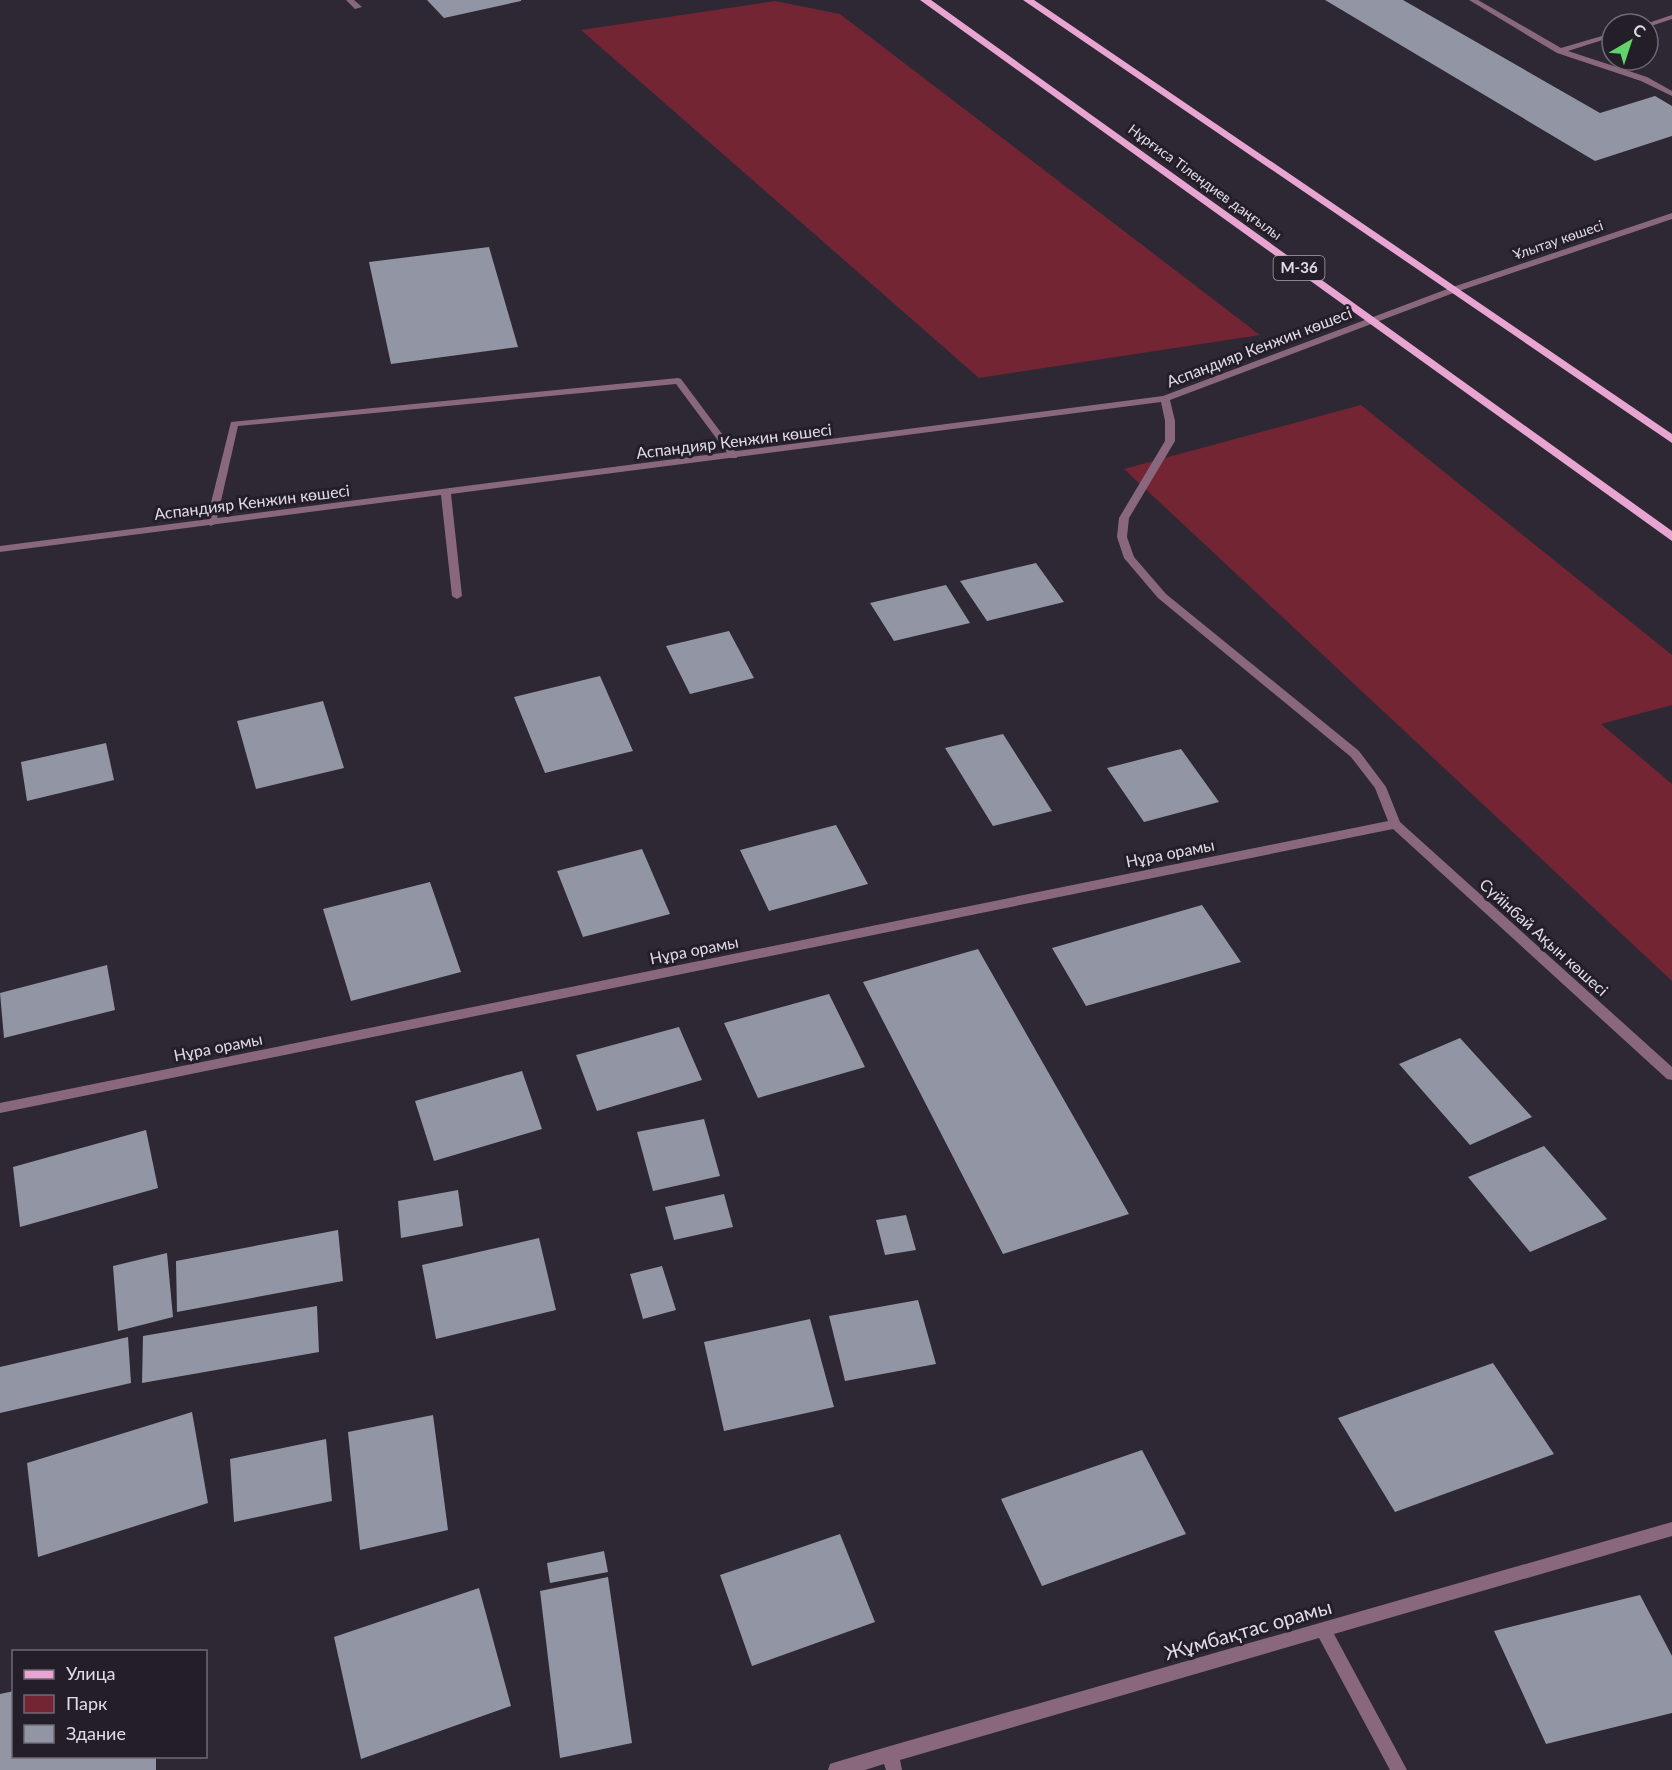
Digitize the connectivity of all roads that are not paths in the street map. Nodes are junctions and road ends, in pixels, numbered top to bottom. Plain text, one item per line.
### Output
1 (350, 0) edge
2 (925, 0) edge
3 (1028, 0) edge
4 (1473, 0) edge
5 (358, 7) dead end
6 (1600, 39) edge
7 (1560, 51) junction
8 (1672, 94) edge
9 (1671, 217) edge
10 (1453, 290) junction
11 (1372, 320) junction
12 (1165, 399) junction
13 (1672, 439) edge
14 (734, 456) junction
15 (446, 493) junction
16 (211, 523) junction
17 (1672, 537) edge
18 (0, 549) edge
19 (457, 596) dead end
20 (1395, 824) junction
21 (1672, 1075) edge
22 (0, 1108) edge
23 (1672, 1529) edge
24 (1323, 1630) junction
25 (892, 1762) edge
26 (836, 1770) edge
27 (1399, 1770) edge

1 - 5 street
2 - 11 main road, Нұрғиса Тілендиев даңғылы / M-36
3 - 10 main road
4 - 7 street
6 - 7 street
7 - 8 street
9 - 10 street, Ұлытау көшесі
10 - 11 street, Аспандияр Кенжин көшесі
10 - 13 main road
11 - 12 street, Аспандияр Кенжин көшесі
11 - 17 main road, Нұрғиса Тілендиев даңғылы / M-36
12 - 14 street, Аспандияр Кенжин көшесі
12 - 20 street
14 - 15 street, Аспандияр Кенжин көшесі
14 - 16 street
15 - 16 street, Аспандияр Кенжин көшесі
15 - 19 street
16 - 18 street, Аспандияр Кенжин көшесі
20 - 21 street, Сүйінбай Ақын көшесі
20 - 22 street, Нұра орамы
23 - 24 street, Жұмбақтас орамы
24 - 25 street, Жұмбақтас орамы
24 - 27 street
25 - 26 street, Жұмбақтас орамы

